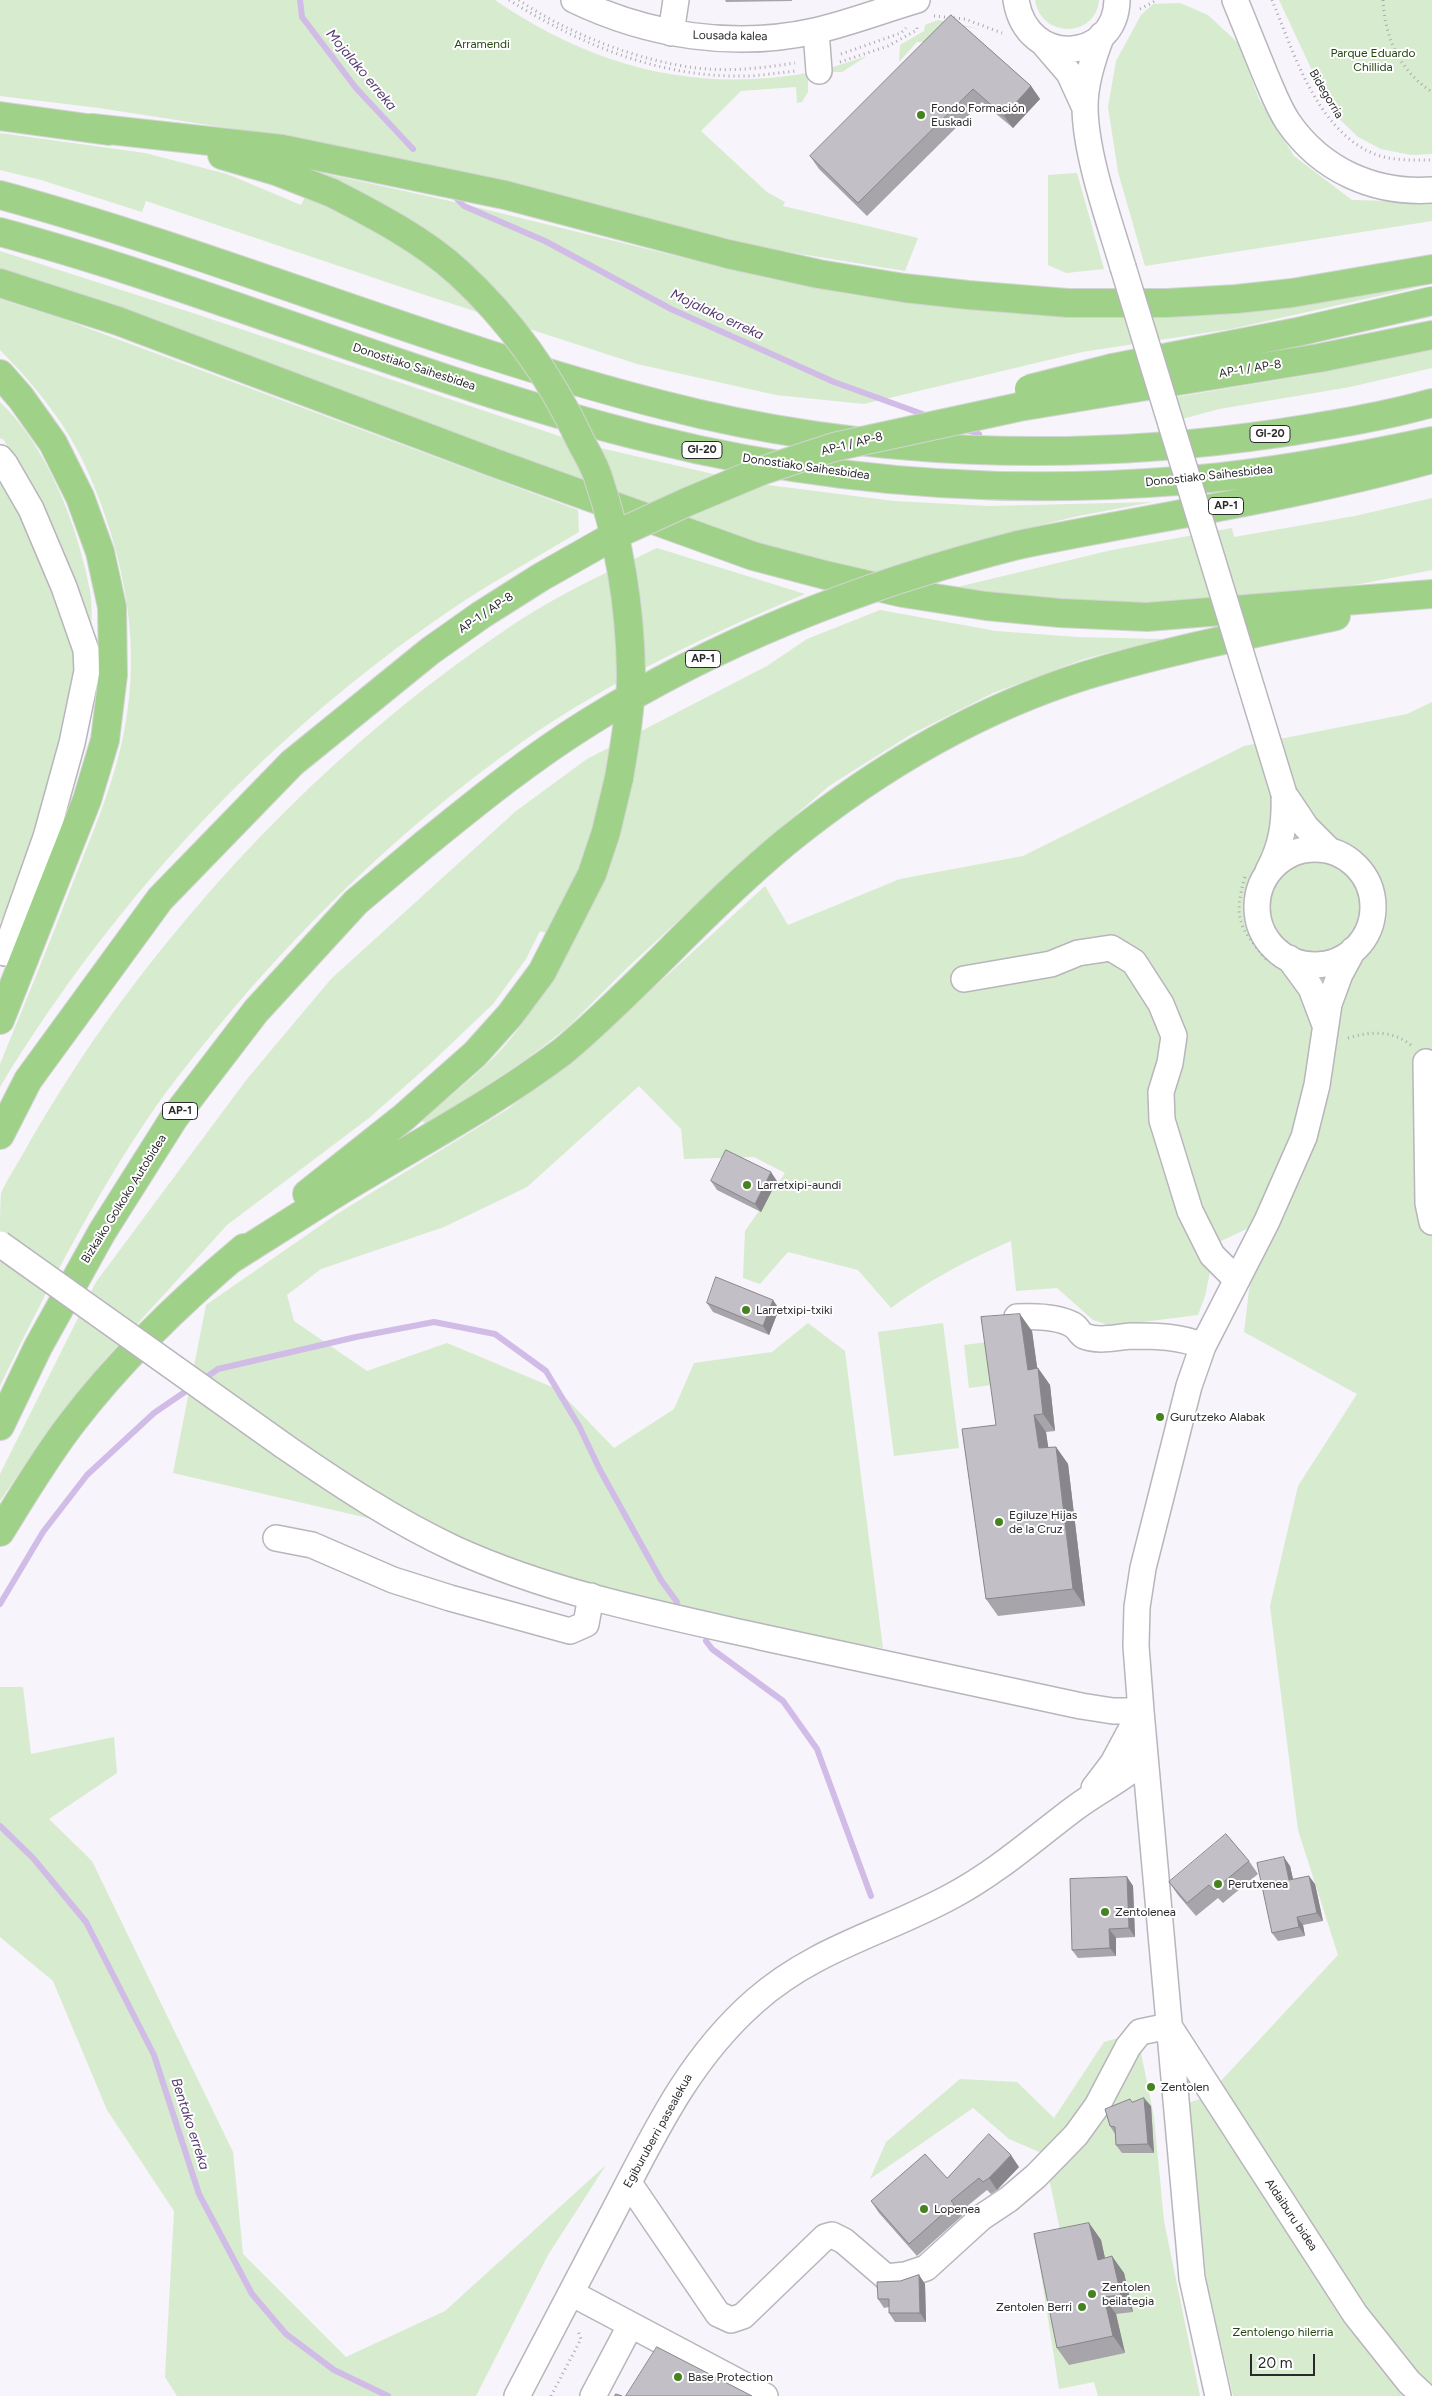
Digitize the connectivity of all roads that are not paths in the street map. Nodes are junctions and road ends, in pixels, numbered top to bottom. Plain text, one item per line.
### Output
1 (574, 0) edge
2 (676, 0) edge
3 (1016, 0) edge
4 (1214, 0) edge
5 (1235, 0) edge
6 (922, 9) edge
7 (1120, 12) edge
8 (1247, 29) junction
9 (816, 31) junction
10 (671, 33) junction
11 (1044, 44) junction
12 (819, 71) dead end
13 (1085, 108) junction
14 (0, 116) edge
15 (92, 128) junction
16 (1432, 190) edge
17 (0, 195) edge
18 (0, 232) edge
19 (1432, 269) edge
20 (0, 283) edge
21 (1432, 301) edge
22 (1432, 335) edge
23 (0, 374) edge
24 (1114, 380) junction
25 (1432, 403) edge
26 (1432, 441) edge
27 (0, 458) edge
28 (1432, 459) edge
29 (1432, 595) edge
30 (1284, 794) junction
31 (1329, 850) junction
32 (1266, 875) junction
33 (1353, 950) junction
34 (5, 953) dead end
35 (1289, 958) junction
36 (964, 979) dead end
37 (0, 1020) edge
38 (1324, 1036) junction
39 (1418, 1053) road end
40 (0, 1135) edge
41 (1432, 1222) edge
42 (0, 1244) edge
43 (230, 1260) junction
44 (1236, 1279) junction
45 (1017, 1317) edge
46 (1203, 1346) junction
47 (0, 1426) edge
48 (0, 1532) edge
49 (276, 1538) dead end
50 (591, 1596) junction
51 (1141, 1711) junction
52 (1144, 1745) junction
53 (1076, 1807) junction
54 (1168, 2026) junction
55 (628, 2183) junction
56 (571, 2293) junction
57 (630, 2326) junction
58 (517, 2396) edge
59 (593, 2396) edge
60 (765, 2396) edge
61 (1218, 2396) edge
62 (1424, 2396) edge

1 - 10 street, Lousada kalea
2 - 10 street
3 - 11 street
4 - 8 street
5 - 8 street
6 - 9 street, Lousada kalea
7 - 11 street
7 - 13 street
8 - 16 street
9 - 10 street, Lousada kalea
9 - 12 street
11 - 13 street
13 - 30 street, bridge
14 - 15 highway
15 - 19 highway
15 - 43 highway, bridge
17 - 25 highway, GI-20
18 - 26 highway, Donostiako Saihesbidea / GI-20
20 - 29 highway
21 - 24 highway
22 - 24 highway, AP-1 / AP-8
23 - 37 highway
24 - 40 highway, AP-1 / AP-8, bridge
27 - 34 street
28 - 47 highway, Bizkaiko Golkoko Autobidea / AP-1, bridge
29 - 43 highway
30 - 31 street
30 - 32 street
31 - 32 street
31 - 33 street
32 - 35 street
33 - 35 street
33 - 38 street
35 - 38 street
36 - 44 street
38 - 44 street
39 - 41 street
42 - 50 street, bridge
43 - 48 highway
44 - 46 street
45 - 46 street
46 - 51 street
49 - 50 street
50 - 51 street
51 - 52 street
51 - 53 street, Egiburuberri pasealekua
52 - 53 street, Egiburuberri pasealekua
52 - 54 street
53 - 55 street, Egiburuberri pasealekua
54 - 55 street
54 - 61 street
54 - 62 street, Aldaiburu bidea
55 - 56 street, Egiburuberri pasealekua
56 - 57 street
56 - 58 street, Egiburuberri pasealekua
57 - 59 street
57 - 60 street

